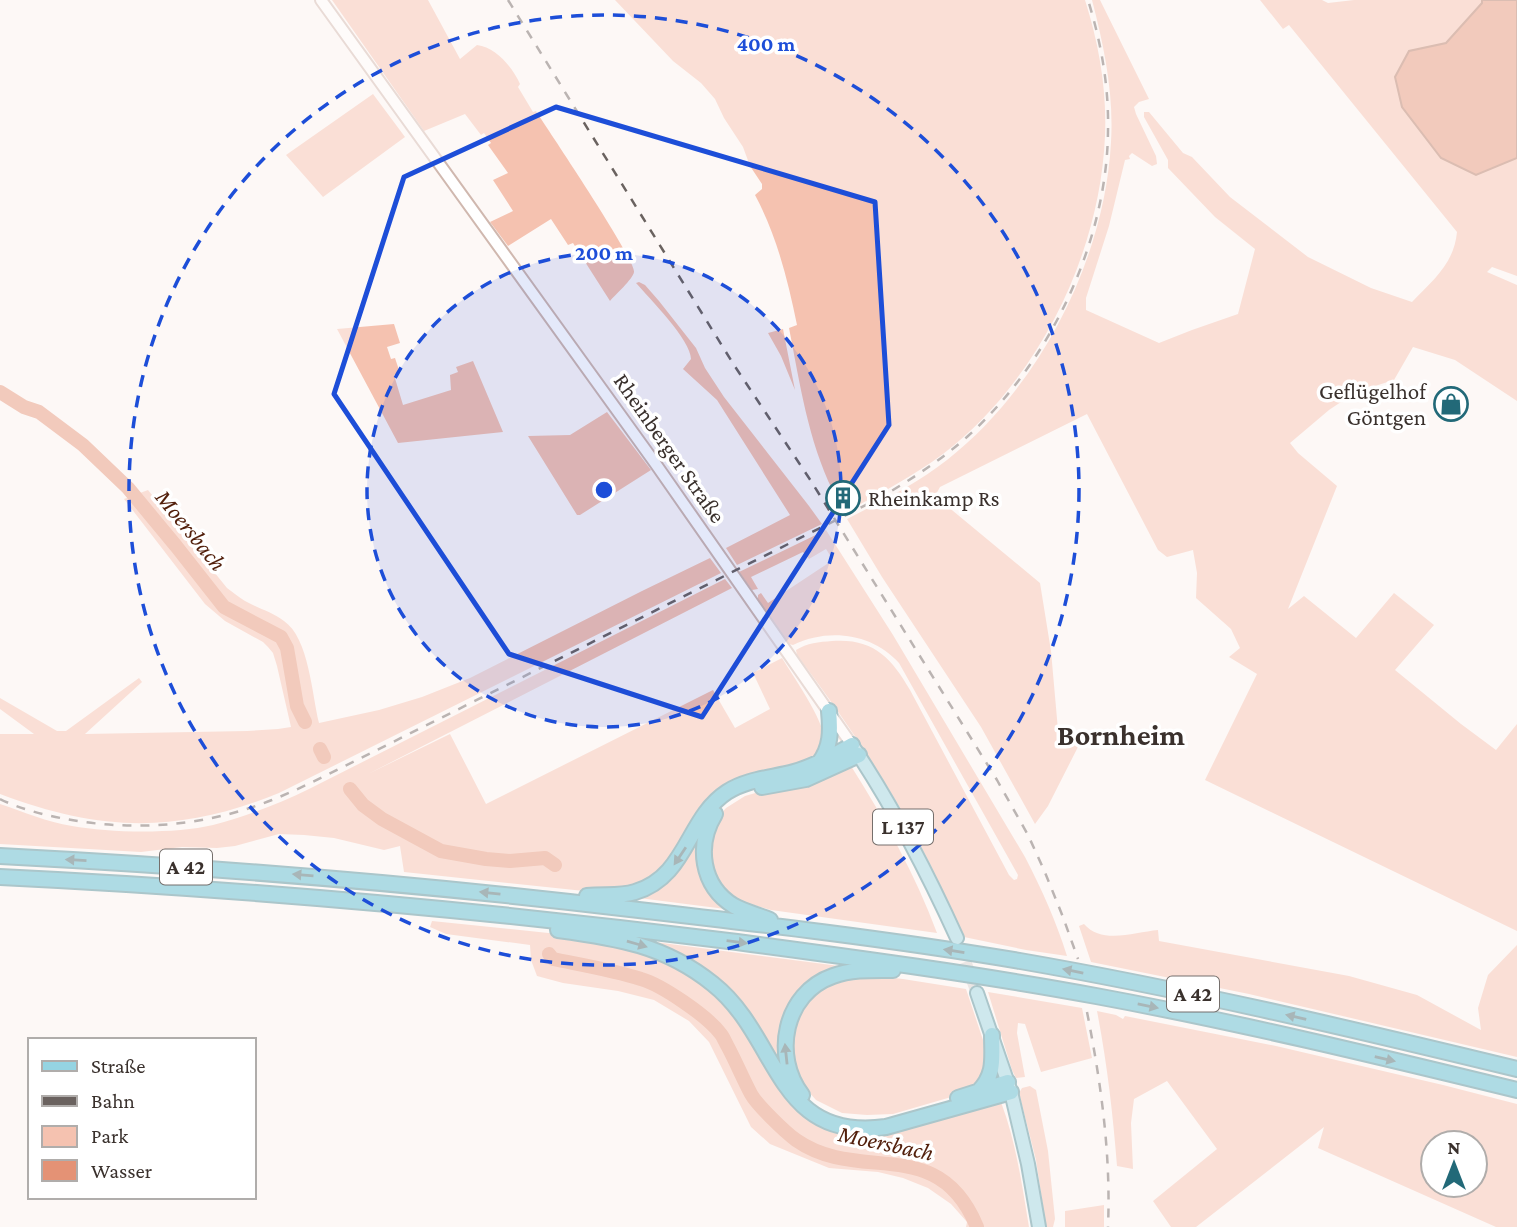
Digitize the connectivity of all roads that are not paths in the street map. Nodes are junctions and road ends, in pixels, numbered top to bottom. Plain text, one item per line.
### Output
1 (321, 0) edge
2 (829, 711) junction
3 (855, 750) junction
4 (818, 763) junction
5 (0, 856) edge
6 (0, 877) edge
7 (558, 900) junction
8 (524, 917) junction
9 (791, 927) junction
10 (957, 938) tunnel mouth
11 (936, 969) junction
12 (977, 993) tunnel mouth
13 (992, 1035) junction
14 (1517, 1069) edge
15 (1010, 1087) junction
16 (1517, 1090) edge
17 (978, 1092) junction
18 (1040, 1227) edge

1 - 2 main road, Rheinberger Straße / L 137
2 - 3 main road, Rheinberger Straße / L 137
2 - 4 highway
3 - 4 highway
3 - 9 highway
3 - 10 main road, Rheinberger Straße / L 137
4 -> 7 highway
7 -> 5 highway, A 42
6 - 8 highway, A 42
7 - 9 highway, A 42
8 -> 11 highway, A 42
8 -> 15 highway
14 -> 9 highway, A 42
11 -> 16 highway, A 42
17 -> 11 highway
12 - 13 main road
13 - 15 main road
13 - 17 highway
15 - 17 highway
15 - 18 main road

